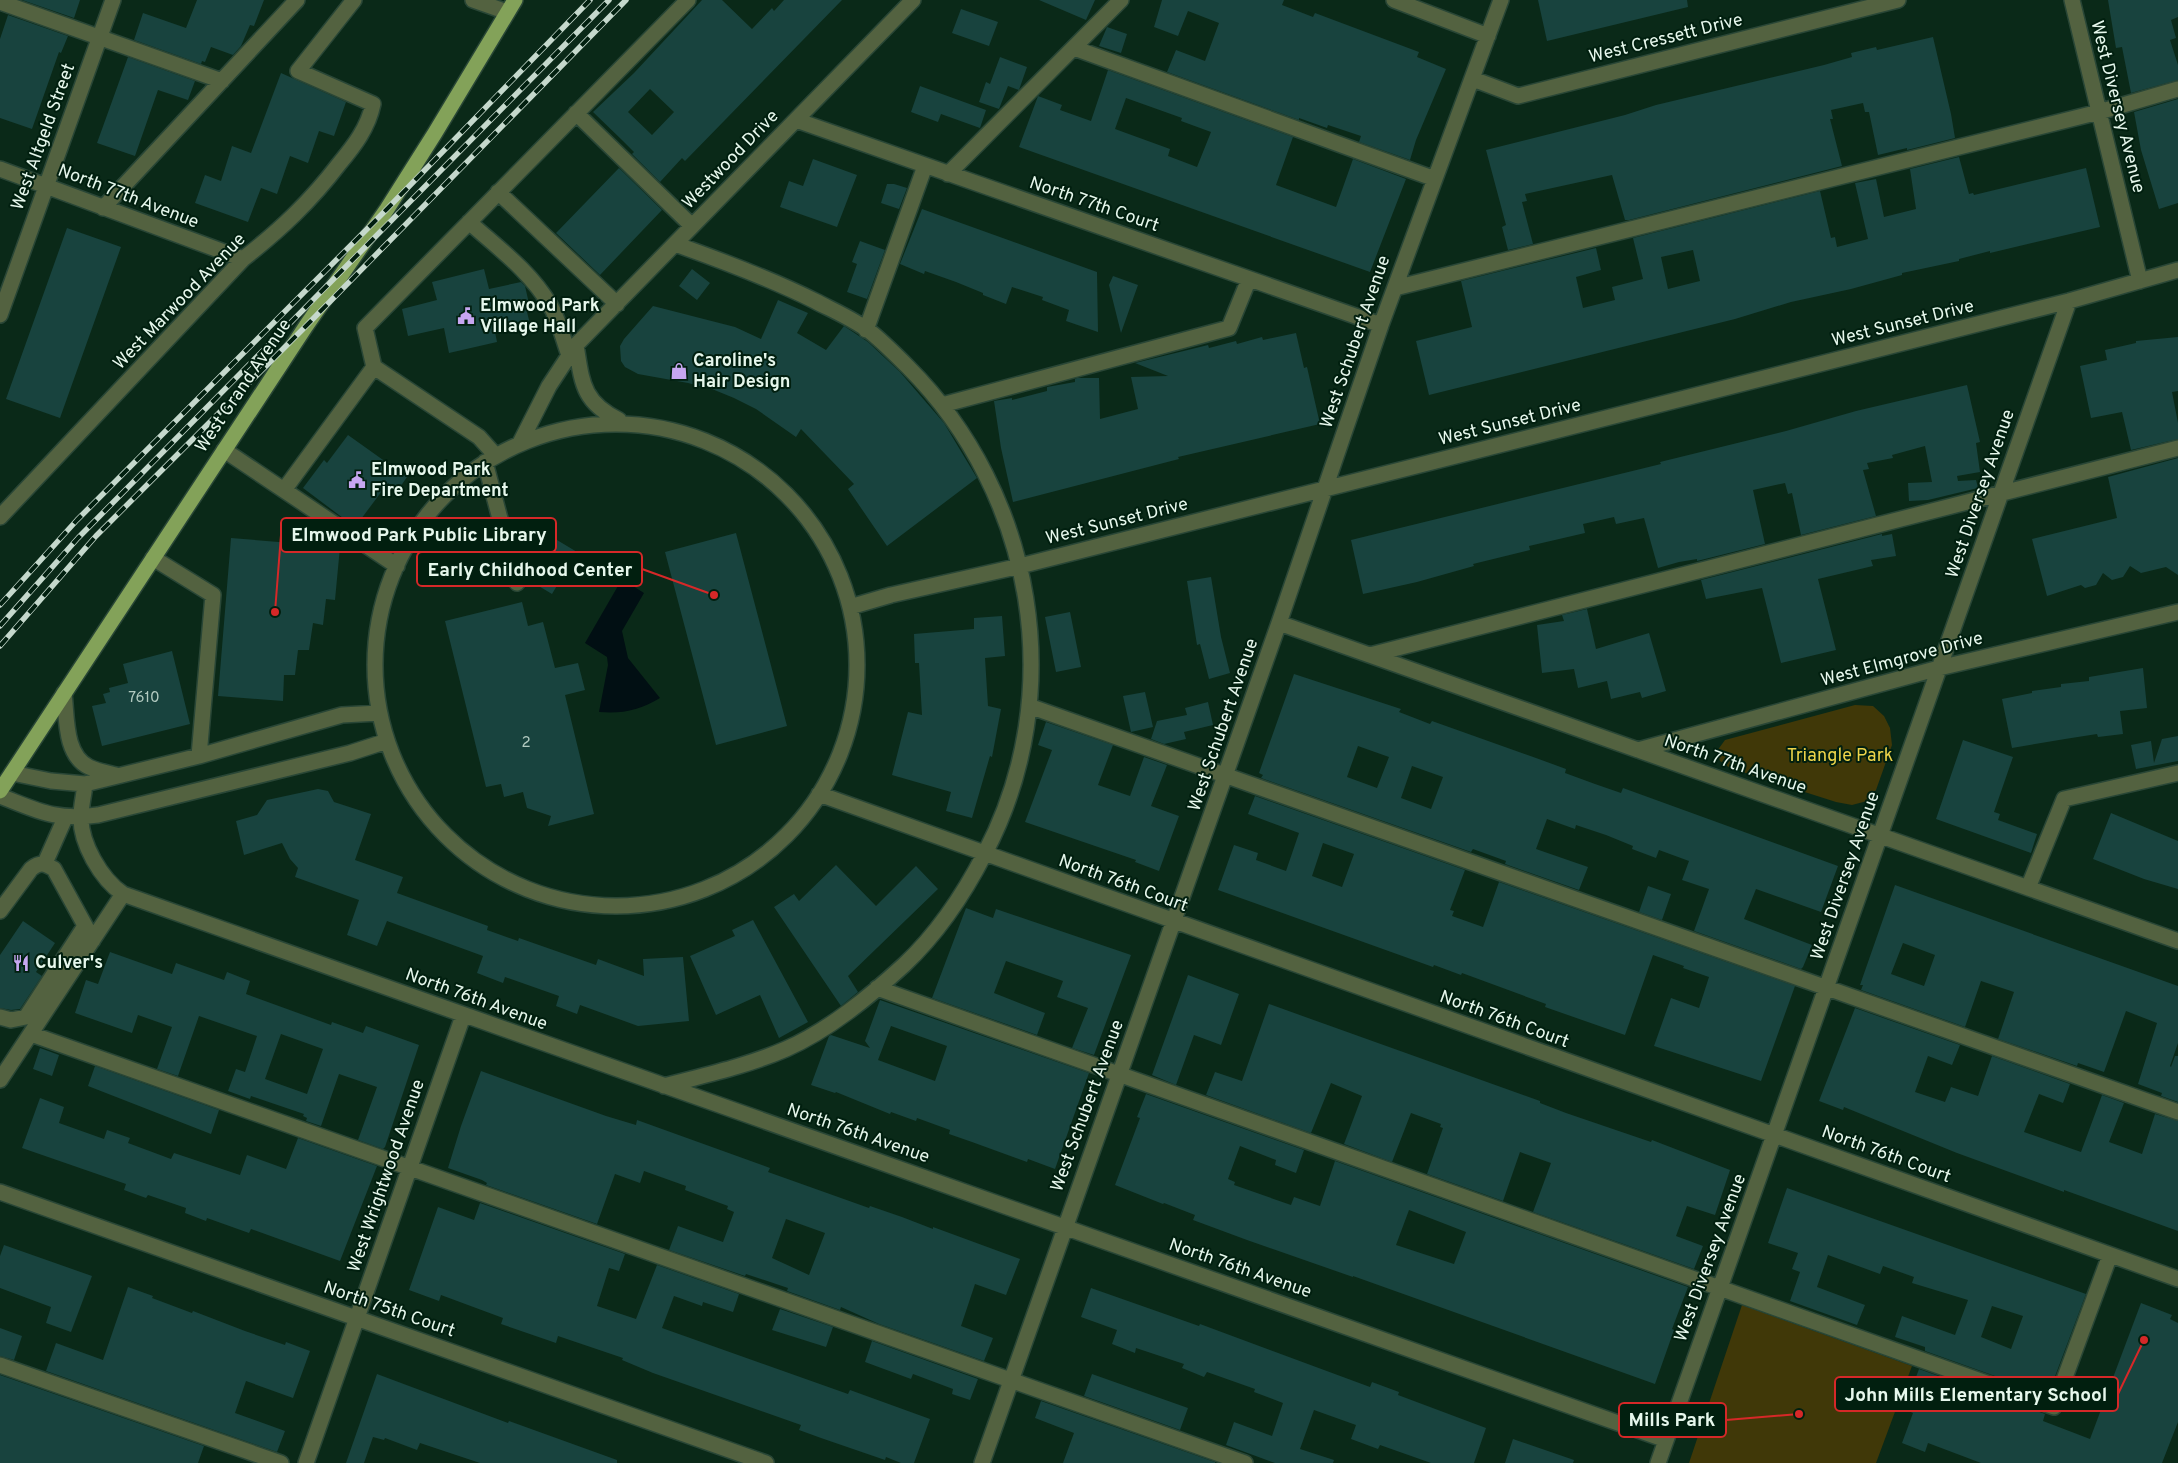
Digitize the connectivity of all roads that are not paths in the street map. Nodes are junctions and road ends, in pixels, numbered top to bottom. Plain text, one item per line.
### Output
1 (113, 0) edge
2 (297, 0) edge
3 (354, 0) edge
4 (473, 0) edge
5 (688, 0) edge
6 (913, 0) edge
7 (1121, 0) edge
8 (1394, 0) edge
9 (1501, 0) edge
10 (1898, 0) edge
11 (2072, 0) edge
12 (0, 2) edge
13 (511, 6) edge
14 (1488, 36) junction
15 (100, 38) junction
16 (1074, 48) junction
17 (1473, 79) junction
18 (222, 81) junction
19 (2178, 89) edge
20 (2099, 112) junction
21 (576, 113) junction
22 (796, 120) junction
23 (925, 166) junction
24 (0, 169) edge
25 (948, 174) junction
26 (1435, 179) junction
27 (46, 186) junction
28 (498, 192) junction
29 (103, 208) junction
30 (469, 222) junction
31 (692, 226) junction
32 (675, 244) junction
33 (243, 259) junction
34 (2178, 270) edge
35 (1249, 279) junction
36 (2140, 281) junction
37 (1394, 288) junction
38 (2069, 301) junction
39 (617, 304) junction
40 (0, 315) edge
41 (1381, 324) junction
42 (866, 330) junction
43 (573, 350) junction
44 (374, 367) junction
45 (942, 405) junction
46 (619, 420) junction
47 (520, 443) junction
48 (2178, 448) edge
49 (224, 450) junction
50 (490, 459) junction
51 (1325, 489) junction
52 (284, 490) junction
53 (2002, 492) junction
54 (0, 517) edge
55 (153, 558) junction
56 (396, 566) junction
57 (1020, 566) junction
58 (517, 583) dead end
59 (850, 607) junction
60 (2178, 612) edge
61 (1279, 623) junction
62 (1370, 655) junction
63 (1939, 668) junction
64 (64, 693) junction
65 (1030, 706) junction
66 (379, 713) junction
67 (387, 741) junction
68 (1638, 750) junction
69 (199, 756) junction
70 (12, 772) junction
71 (2178, 773) edge
72 (1226, 774) junction
73 (117, 775) junction
74 (85, 784) junction
75 (0, 790) edge
76 (819, 794) junction
77 (0, 796) edge
78 (65, 818) junction
79 (81, 818) junction
80 (1880, 836) junction
81 (984, 855) junction
82 (45, 864) junction
83 (2028, 888) junction
84 (123, 894) junction
85 (0, 912) edge
86 (1174, 922) junction
87 (85, 926) junction
88 (93, 940) junction
89 (2178, 941) edge
90 (1826, 987) junction
91 (877, 988) junction
92 (463, 1016) junction
93 (0, 1017) edge
94 (31, 1034) junction
95 (1119, 1076) junction
96 (0, 1080) edge
97 (664, 1086) junction
98 (2178, 1112) edge
99 (1774, 1136) junction
100 (410, 1168) junction
101 (0, 1192) edge
102 (1064, 1227) junction
103 (2110, 1255) junction
104 (2178, 1279) edge
105 (1720, 1288) junction
106 (357, 1318) junction
107 (0, 1365) edge
108 (1011, 1380) junction
109 (1666, 1440) junction
110 (281, 1463) edge
111 (306, 1463) edge
112 (766, 1463) edge
113 (982, 1463) edge
114 (1245, 1463) edge
115 (1658, 1463) edge

1 - 15 street, West Altgeld Street
2 - 18 street
3 - 33 street, West Marwood Avenue
4 - 13 street
5 - 21 street
6 - 22 street, Westwood Drive
7 - 16 street
8 - 14 street
9 - 14 street, West Schubert Avenue
10 - 17 street, West Cressett Drive
11 - 20 street, West Diversey Avenue
12 - 15 street
13 - 49 main road, West Grand Avenue
14 - 17 street, West Schubert Avenue
15 - 18 street
15 - 27 street, West Altgeld Street
16 - 25 street
16 - 26 street
17 - 26 street, West Schubert Avenue
18 - 29 street
19 - 20 street
20 - 36 street, West Diversey Avenue
20 - 37 street
21 - 28 street
21 - 31 street
22 - 23 street, North 77th Court
22 - 31 street, Westwood Drive
23 - 25 street, North 77th Court
23 - 42 street
24 - 27 street, North 77th Avenue
25 - 35 street, North 77th Court
26 - 37 street, West Schubert Avenue
27 - 29 street, North 77th Avenue
27 - 40 street, West Altgeld Street
28 - 30 street
28 - 39 street
29 - 33 street, North 77th Avenue
30 - 43 street
30 - 44 street
31 - 32 street, Westwood Drive
32 - 39 street, Westwood Drive
32 - 42 street
33 - 54 street, West Marwood Avenue
34 - 36 street, West Sunset Drive
35 - 41 street, North 77th Court
35 - 45 street
36 - 38 street, West Sunset Drive
37 - 41 street, West Schubert Avenue
38 - 51 street, West Sunset Drive
38 - 53 street, West Diversey Avenue
39 - 43 street, Westwood Drive
41 - 51 street, West Schubert Avenue
42 - 45 street
43 - 46 street
43 - 47 street, Westwood Drive
44 - 50 street
44 - 52 street
45 - 57 street
46 - 47 street
46 - 59 street
47 - 50 street
48 - 53 street
49 - 52 street
49 - 55 main road, West Grand Avenue
50 - 56 street
50 - 58 street
51 - 57 street, West Sunset Drive
51 - 61 street, West Schubert Avenue
52 - 56 street
53 - 62 street
53 - 63 street, West Diversey Avenue
55 - 64 main road, West Grand Avenue
55 - 69 street
56 - 66 street
57 - 59 street, West Sunset Drive
57 - 65 street
59 - 76 street
60 - 63 street, West Elmgrove Drive
61 - 62 street, North 77th Avenue
61 - 72 street, West Schubert Avenue
62 - 68 street, North 77th Avenue
63 - 68 street, West Elmgrove Drive
63 - 80 street, West Diversey Avenue
64 - 70 main road, West Grand Avenue
64 - 73 street
65 - 72 street
65 - 81 street
66 - 67 street
66 - 69 street
67 - 76 street
67 - 79 street
68 - 80 street, North 77th Avenue
69 - 73 street
70 - 74 street
70 - 75 main road, West Grand Avenue
71 - 83 street
72 - 86 street, West Schubert Avenue
72 - 90 street
73 - 74 street
74 - 79 street, North 76th Avenue
76 - 81 street, North 76th Court
77 - 78 street
78 - 79 street
78 - 82 street
79 - 84 street, North 76th Avenue
80 - 83 street, North 77th Avenue
80 - 90 street, West Diversey Avenue
81 - 86 street, North 76th Court
81 - 91 street
82 - 85 street
82 - 87 street
83 - 89 street, North 77th Avenue
84 - 88 street
84 - 92 street, North 76th Avenue
86 - 95 street, West Schubert Avenue
86 - 99 street, North 76th Court
87 - 88 street
87 - 93 street
88 - 94 street
90 - 98 street
90 - 99 street, West Diversey Avenue
91 - 95 street
91 - 97 street
92 - 97 street, North 76th Avenue
92 - 100 street, West Wrightwood Avenue
94 - 96 street
94 - 100 street
95 - 102 street, West Schubert Avenue
95 - 105 street
97 - 102 street, North 76th Avenue
99 - 103 street, North 76th Court
99 - 105 street, West Diversey Avenue
100 - 106 street, West Wrightwood Avenue
100 - 108 street
101 - 106 street, North 75th Court
102 - 108 street, West Schubert Avenue
102 - 109 street, North 76th Avenue
103 - 104 street, North 76th Court
103 - 105 street
105 - 109 street, West Diversey Avenue
106 - 111 street, West Wrightwood Avenue
106 - 112 street, North 75th Court
107 - 110 street
108 - 113 street, West Schubert Avenue
108 - 114 street
109 - 115 street, West Diversey Avenue

